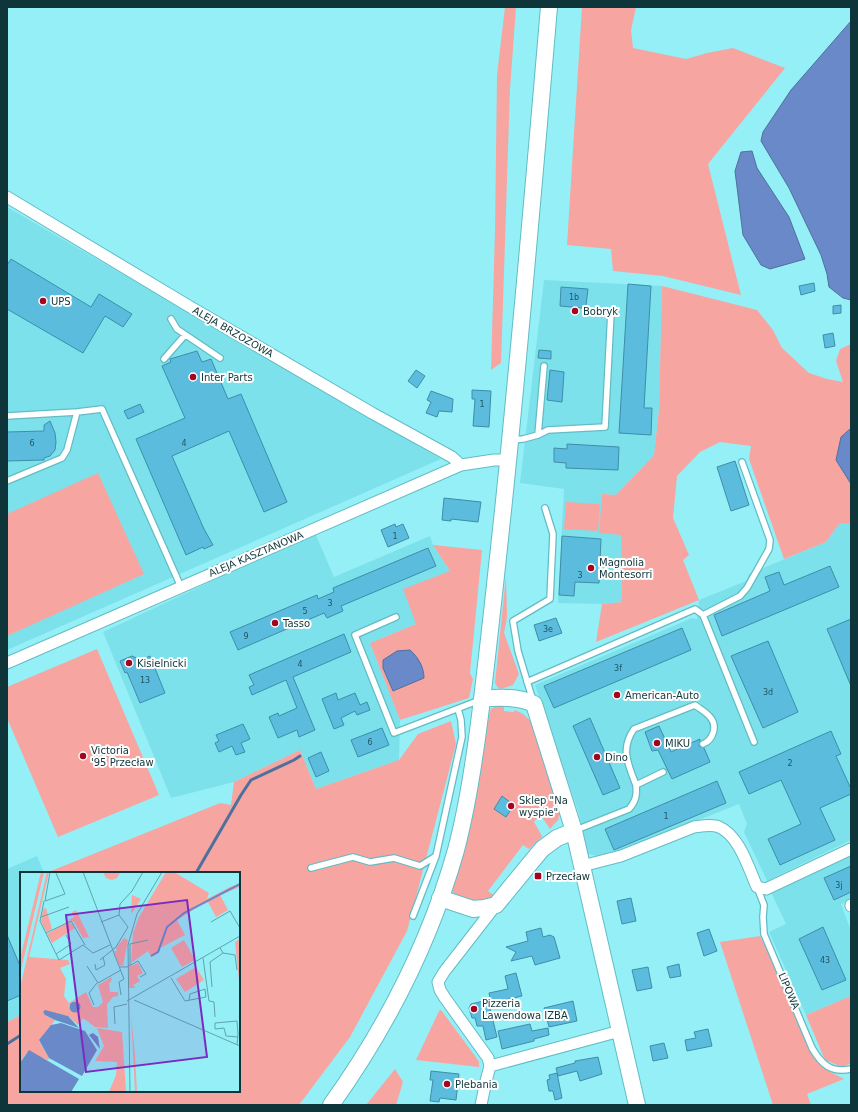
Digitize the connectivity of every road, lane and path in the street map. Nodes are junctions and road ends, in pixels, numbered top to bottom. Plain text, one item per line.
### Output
1 (548, 7) edge
2 (7, 197) edge
3 (611, 312) dead end
4 (171, 319) dead end
5 (185, 335) junction
6 (220, 358) dead end
7 (164, 359) dead end
8 (544, 366) dead end
9 (77, 412) junction
10 (7, 416) edge
11 (538, 435) junction
12 (510, 440) junction
13 (508, 460) junction
14 (742, 462) dead end
15 (461, 464) junction
16 (7, 481) edge
17 (545, 508) dead end
18 (181, 587) junction
19 (703, 615) junction
20 (396, 617) dead end
21 (7, 663) edge
22 (527, 682) junction
23 (482, 699) junction
24 (534, 704) junction
25 (458, 709) junction
26 (754, 742) dead end
27 (704, 744) dead end
28 (663, 772) dead end
29 (636, 785) junction
30 (574, 831) junction
31 (851, 849) edge
32 (436, 856) junction
33 (582, 866) junction
34 (311, 868) dead end
35 (757, 887) junction
36 (440, 898) junction
37 (496, 905) junction
38 (413, 916) dead end
39 (620, 1031) junction
40 (490, 1066) junction
41 (851, 1069) edge
42 (331, 1105) edge
43 (481, 1105) edge
44 (637, 1105) edge

1 - 12 street
2 - 15 street, ALEJA BRZOZOWA
3 - 11 lane
4 - 5 lane
5 - 6 lane
5 - 7 lane
8 - 11 lane
9 - 10 lane
9 - 16 lane
9 - 18 lane
11 - 12 lane
12 - 13 street
13 - 15 street, ALEJA KASZTANOWA
13 - 23 street
14 - 19 lane
15 - 18 street, ALEJA KASZTANOWA
17 - 22 lane
18 - 21 street, ALEJA KASZTANOWA
19 - 22 lane
19 - 26 lane
20 - 25 lane
22 - 24 lane
23 - 24 street
23 - 25 lane
23 - 36 street
24 - 30 street
25 - 32 lane
27 - 29 lane
28 - 29 lane
29 - 30 lane
30 - 33 street
30 - 37 street
31 - 35 street
32 - 34 lane
32 - 38 lane
33 - 35 street, LIPOWA
33 - 39 street
35 - 41 lane, LIPOWA
36 - 37 street
36 - 42 street
37 - 40 street
39 - 40 street
39 - 44 street
40 - 43 street

